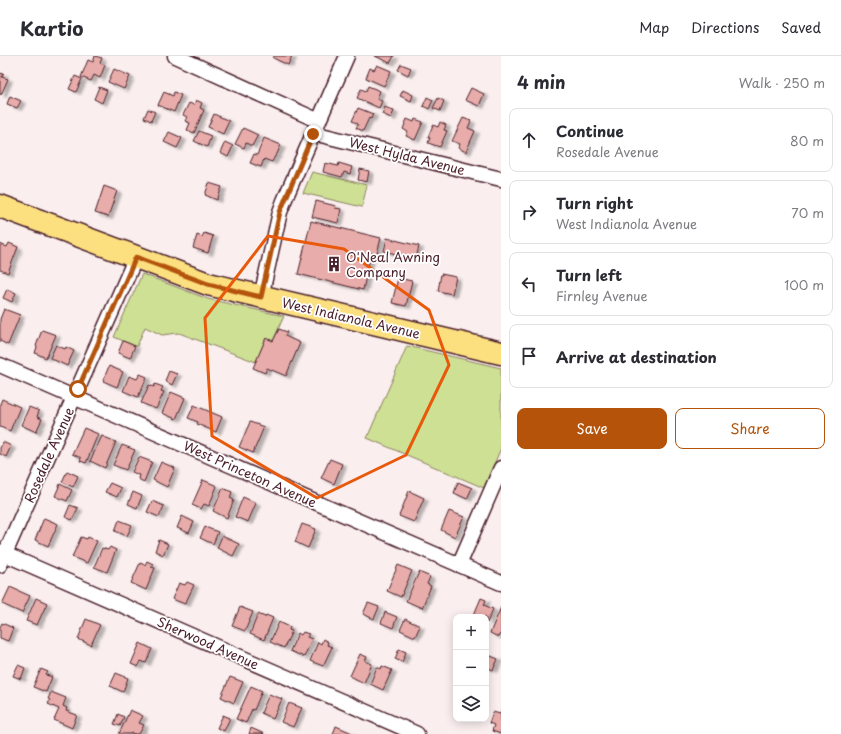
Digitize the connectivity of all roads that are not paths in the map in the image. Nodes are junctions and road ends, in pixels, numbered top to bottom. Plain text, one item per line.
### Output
1 (175, 56) edge
2 (347, 56) edge
3 (316, 127) junction
4 (501, 179) edge
5 (0, 206) edge
6 (136, 257) junction
7 (261, 297) junction
8 (501, 354) edge
9 (0, 365) edge
10 (74, 397) junction
11 (501, 468) edge
12 (2, 557) edge
13 (459, 565) junction
14 (501, 583) edge
15 (417, 734) edge

1 - 3 street, West Hylda Avenue
2 - 3 street
3 - 4 street, West Hylda Avenue
3 - 7 street
5 - 6 main road, West Indianola Avenue
6 - 7 main road, West Indianola Avenue
6 - 10 street, Rosedale Avenue
7 - 8 main road, West Indianola Avenue
9 - 10 street, West Princeton Avenue
10 - 12 street, Rosedale Avenue
10 - 13 street, West Princeton Avenue
11 - 13 street
12 - 15 street, Sherwood Avenue
13 - 14 street, West Princeton Avenue

